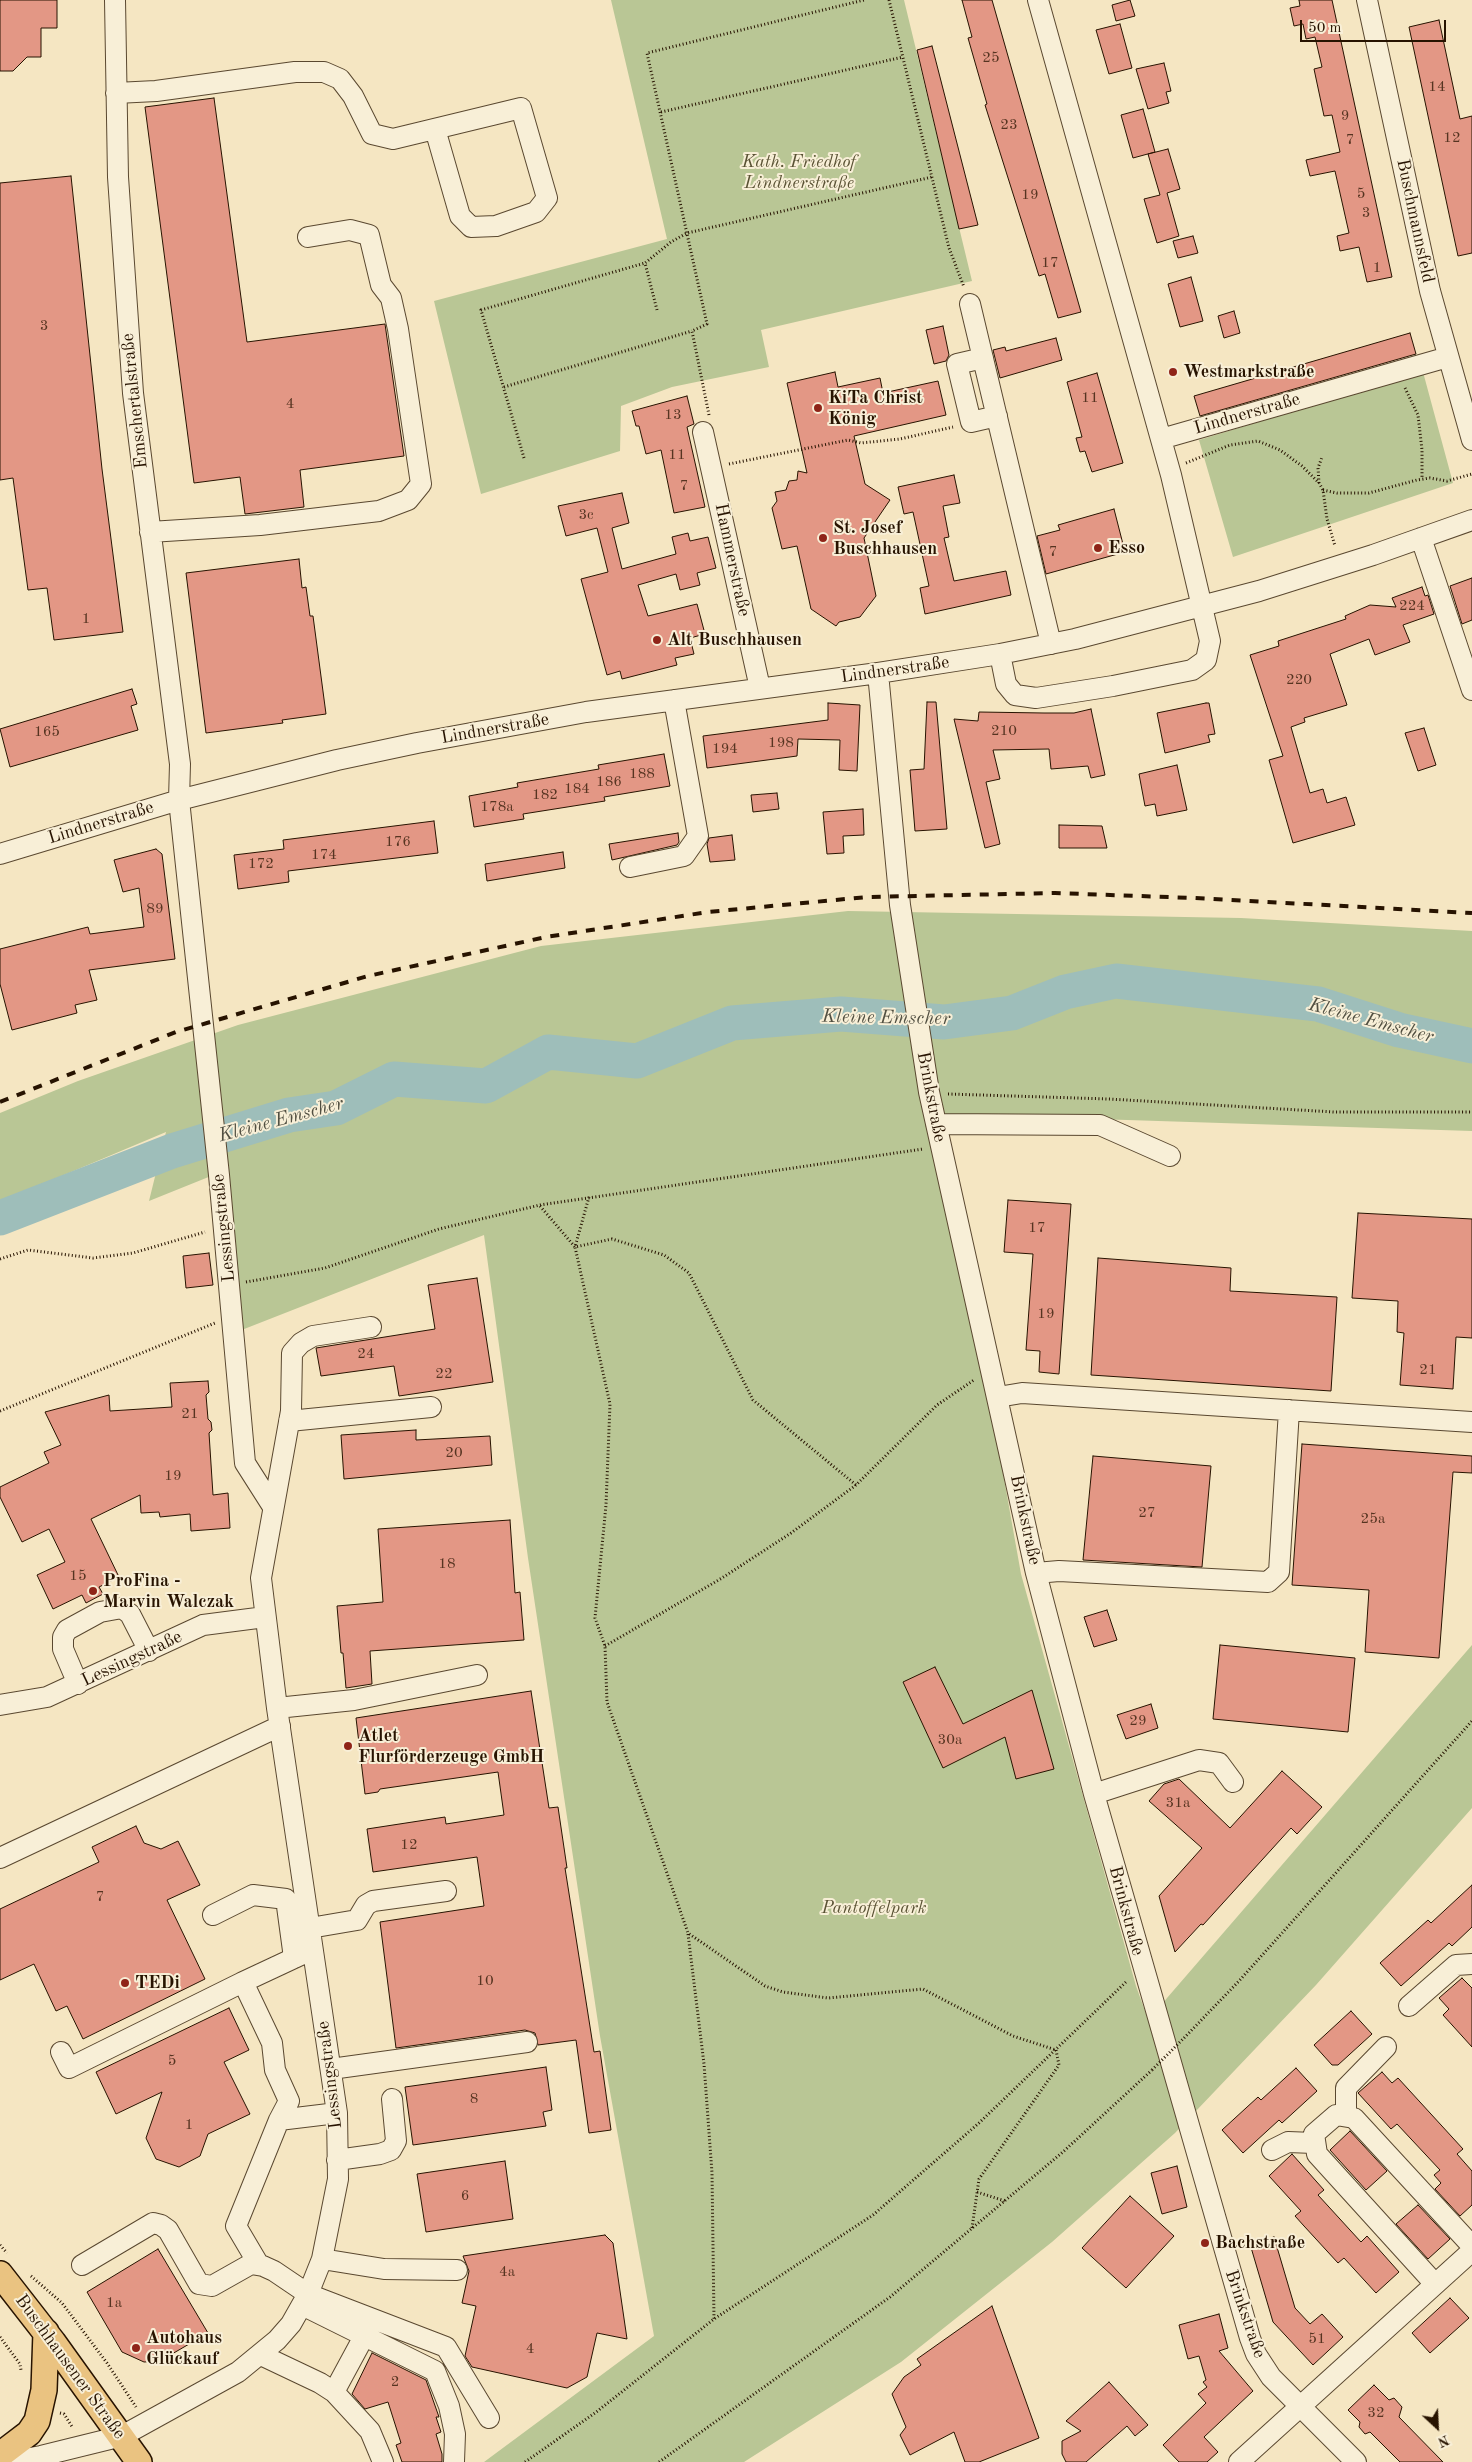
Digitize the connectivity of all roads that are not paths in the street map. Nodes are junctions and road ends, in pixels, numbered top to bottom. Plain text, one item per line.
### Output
1 (115, 0) edge
2 (1038, 0) edge
3 (1367, 0) edge
4 (116, 93) junction
5 (435, 129) junction
6 (308, 237) dead end
7 (970, 304) road end
8 (1448, 357) junction
9 (983, 358) junction
10 (997, 416) junction
11 (703, 432) road end
12 (1161, 439) junction
13 (1472, 440) edge
14 (1472, 520) edge
15 (150, 532) junction
16 (1421, 538) junction
17 (1203, 607) junction
18 (1051, 644) junction
19 (1000, 654) junction
20 (878, 673) junction
21 (760, 688) junction
22 (1472, 690) edge
23 (674, 700) junction
24 (180, 800) junction
25 (0, 854) edge
26 (630, 867) dead end
27 (936, 1124) junction
28 (1170, 1156) dead end
29 (371, 1327) dead end
30 (998, 1396) junction
31 (431, 1407) dead end
32 (1290, 1410) junction
33 (289, 1421) junction
34 (1472, 1422) edge
35 (273, 1507) junction
36 (1036, 1573) junction
37 (265, 1618) junction
38 (149, 1651) junction
39 (477, 1676) dead end
40 (78, 1684) junction
41 (0, 1705) edge
42 (279, 1717) junction
43 (1233, 1782) dead end
44 (1094, 1794) junction
45 (0, 1858) edge
46 (446, 1891) dead end
47 (305, 1892) junction
48 (286, 1899) junction
49 (213, 1915) dead end
50 (310, 1928) junction
51 (313, 1949) junction
52 (294, 1958) junction
53 (1472, 1964) edge
54 (243, 1982) junction
55 (1409, 2006) dead end
56 (527, 2042) dead end
57 (1386, 2048) dead end
58 (61, 2052) dead end
59 (331, 2070) junction
60 (392, 2099) dead end
61 (337, 2113) junction
62 (1346, 2116) junction
63 (279, 2120) junction
64 (1314, 2144) junction
65 (1272, 2150) dead end
66 (337, 2160) junction
67 (1472, 2246) edge
68 (1472, 2251) edge
69 (322, 2259) junction
70 (82, 2265) dead end
71 (259, 2265) junction
72 (6, 2267) edge
73 (456, 2270) dead end
74 (1435, 2284) junction
75 (305, 2300) junction
76 (46, 2332) junction
77 (367, 2337) junction
78 (261, 2355) junction
79 (334, 2392) junction
80 (1301, 2407) junction
81 (489, 2418) dead end
82 (122, 2436) junction
83 (0, 2454) edge
84 (7, 2462) edge
85 (139, 2462) edge
86 (383, 2462) edge
87 (454, 2462) edge
88 (1239, 2462) edge
89 (1356, 2462) edge

1 - 4 street, Emschertalstraße
2 - 12 street
3 - 8 street, Buschmannsfeld
4 - 5 street
4 - 15 street, Emschertalstraße
5 - 5 street
6 - 15 street
7 - 9 street
8 - 12 street, Lindnerstraße
8 - 13 street, Buschmannsfeld
9 - 10 street
9 - 10 street
10 - 18 street
11 - 21 street, Hammerstraße
12 - 17 street
14 - 16 street, Lindnerstraße
15 - 24 street, Emschertalstraße
16 - 17 street, Lindnerstraße
16 - 22 street
17 - 18 street, Lindnerstraße
17 - 19 street
18 - 19 street, Lindnerstraße
19 - 20 street, Lindnerstraße
20 - 21 street, Lindnerstraße
20 - 27 street, Brinkstraße
21 - 23 street, Lindnerstraße
23 - 24 street, Lindnerstraße
23 - 26 street
24 - 25 street, Lindnerstraße
24 - 35 street, Lessingstraße
27 - 28 street
27 - 30 street, Brinkstraße
29 - 33 street
30 - 32 street
30 - 36 street, Brinkstraße
31 - 33 street
32 - 34 street
32 - 36 street
33 - 35 street
35 - 37 street, Lessingstraße
36 - 44 street, Brinkstraße
37 - 38 street, Lessingstraße
37 - 42 street, Lessingstraße
38 - 40 street, Lessingstraße
38 - 40 street
39 - 42 street
40 - 41 street, Lessingstraße
42 - 45 street
42 - 47 street, Lessingstraße
43 - 44 street
44 - 80 street, Brinkstraße
46 - 50 street
47 - 48 street
47 - 50 street, Lessingstraße
48 - 49 street
48 - 52 street
50 - 51 street, Lessingstraße
51 - 52 street
51 - 59 street, Lessingstraße
52 - 54 street
53 - 55 street
54 - 58 street
54 - 63 street
56 - 59 street
57 - 62 street
59 - 61 street, Lessingstraße
60 - 66 street
61 - 63 street
61 - 66 street, Lessingstraße
62 - 64 street
62 - 67 street
63 - 71 street
64 - 65 street
64 - 74 street
66 - 69 street, Lessingstraße
68 - 74 street
69 - 73 street
69 - 75 street, Lessingstraße
70 - 71 street
71 - 75 street
72 - 76 main road, Buschhausener Straße
74 - 80 street
75 - 77 street
75 - 78 street, Lessingstraße
75 - 81 street
76 - 82 main road, Buschhausener Straße
76 - 83 main road
77 - 79 street
77 - 87 street
78 - 79 street
78 - 82 street, Lessingstraße
79 - 86 street
80 - 88 street
80 - 89 street, Brinkstraße
82 - 84 street, Lessingstraße
82 - 85 main road, Buschhausener Straße

